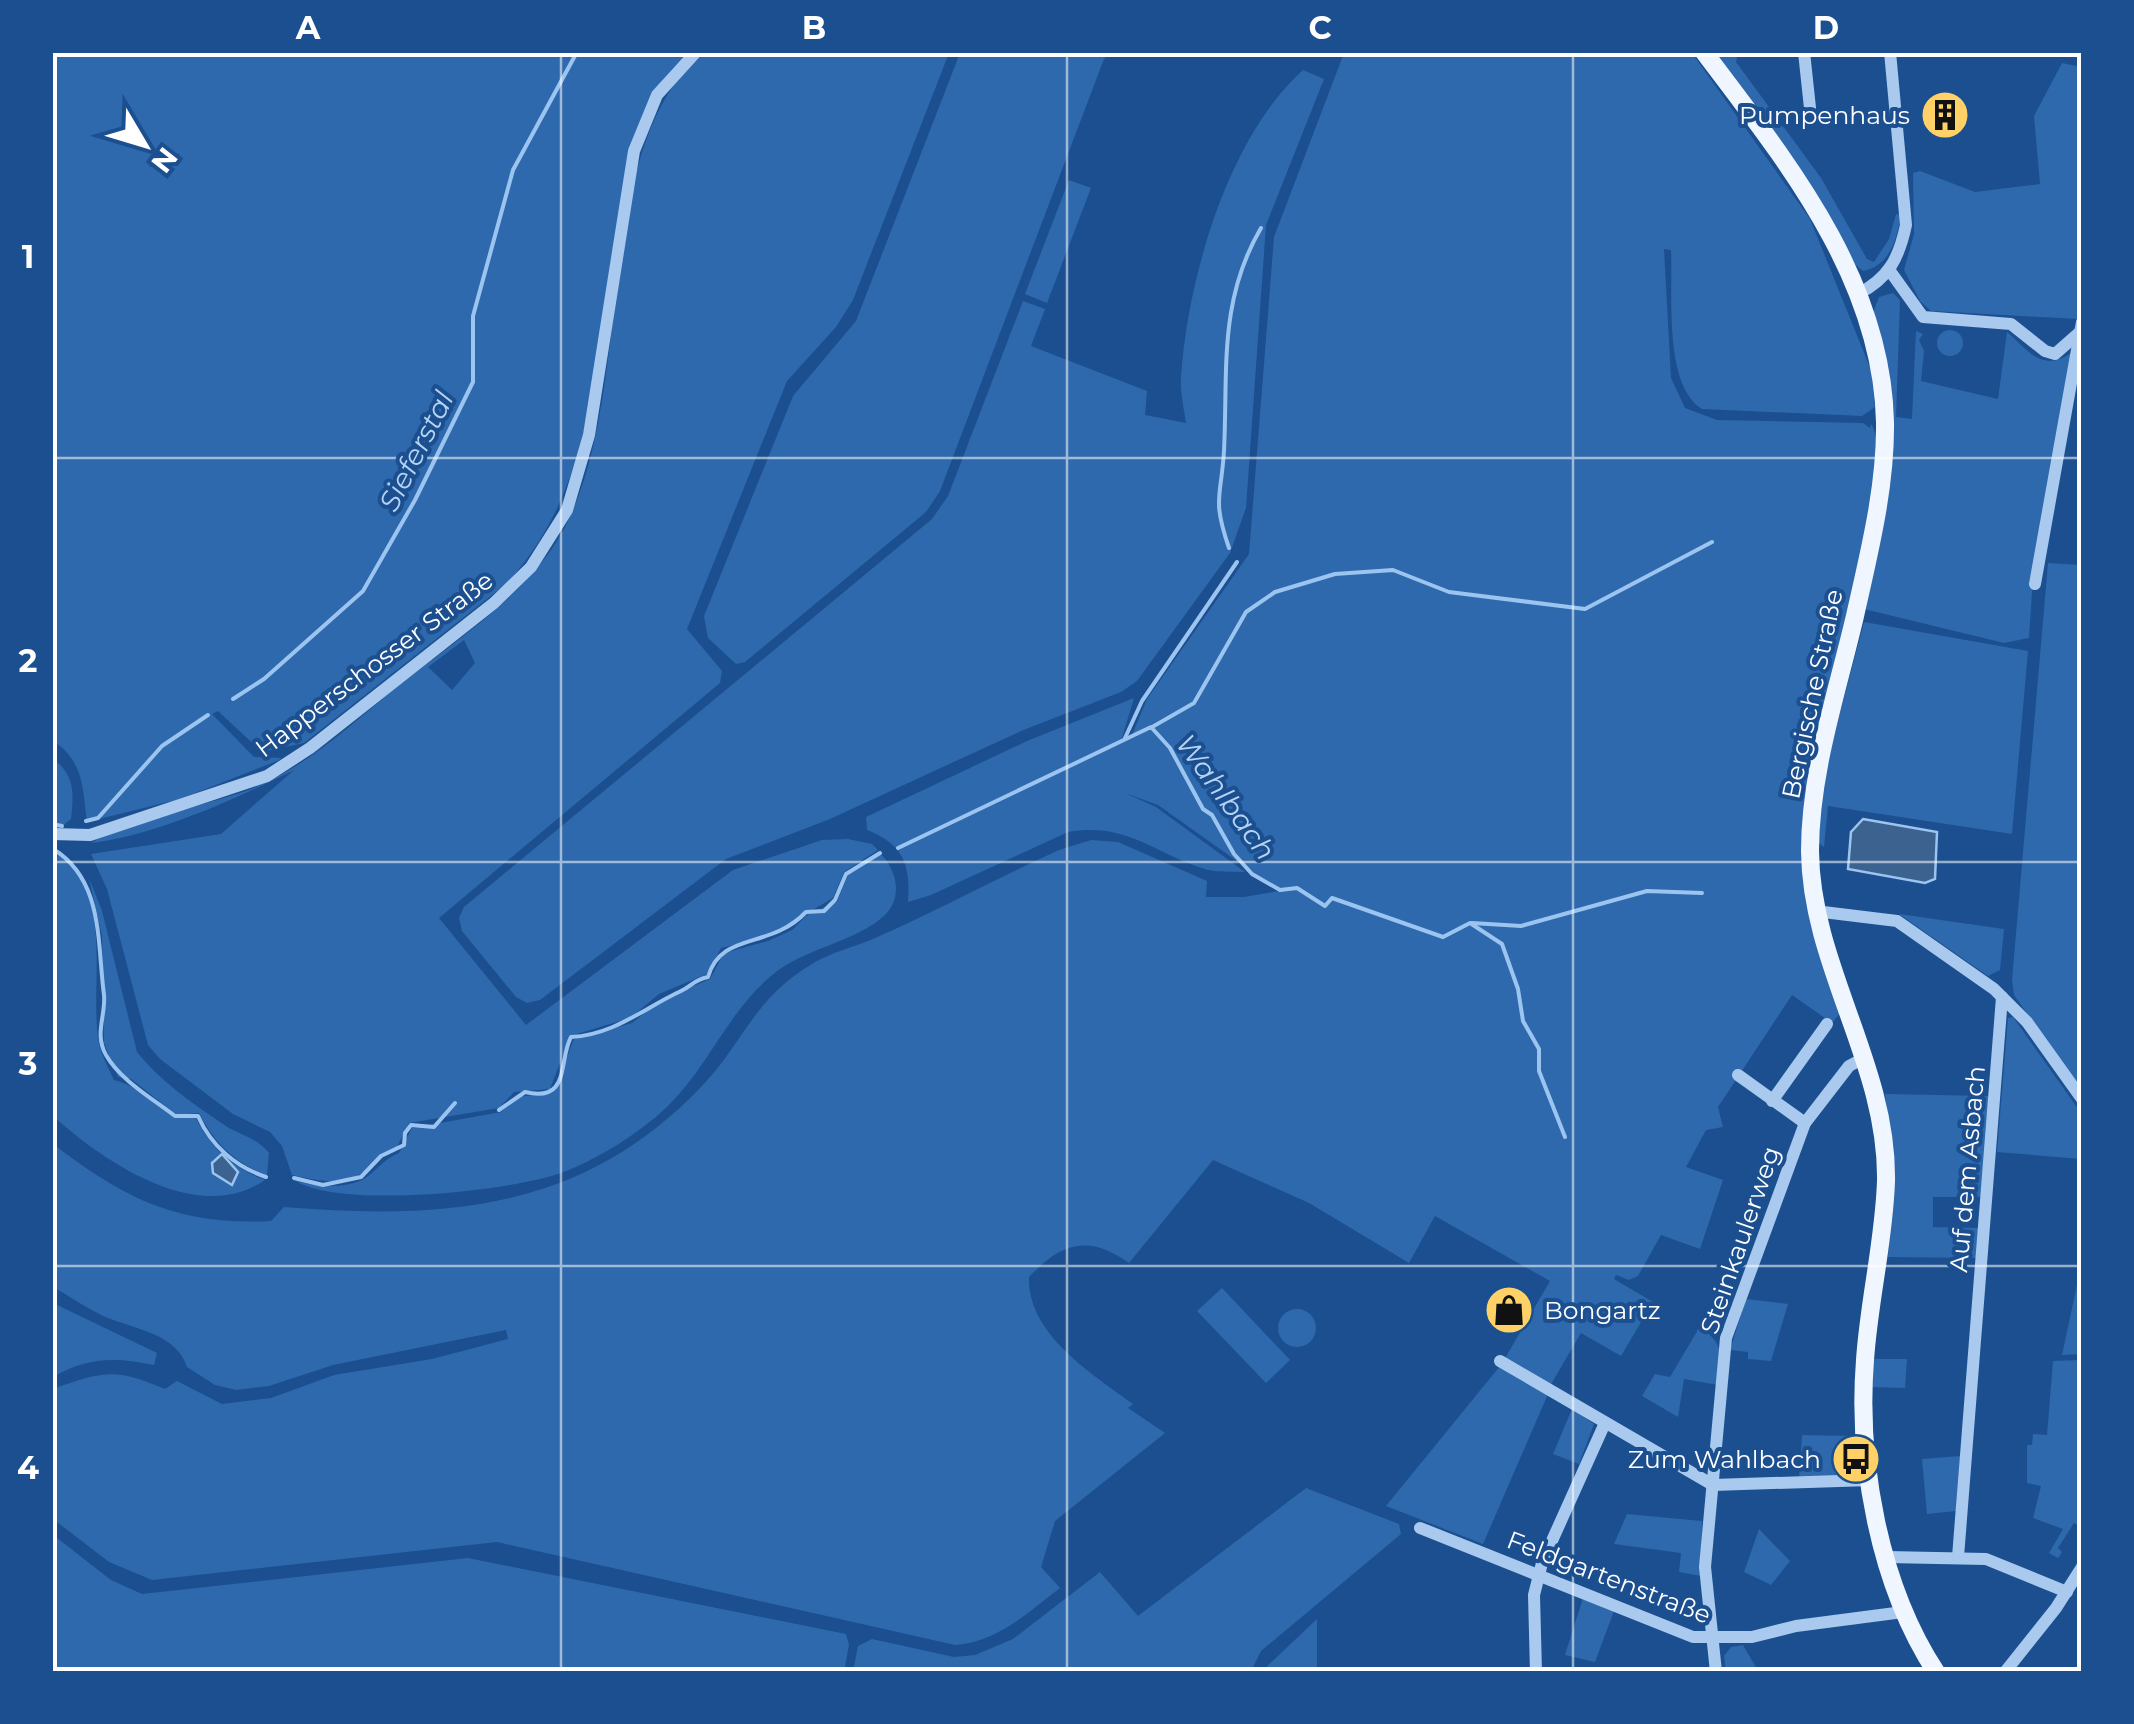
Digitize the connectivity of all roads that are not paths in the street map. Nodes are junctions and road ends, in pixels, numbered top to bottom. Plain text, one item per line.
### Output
1 (696, 52) edge
2 (1704, 52) edge
3 (1804, 52) edge
4 (1890, 52) edge
5 (1810, 108) dead end
6 (1890, 271) junction
7 (1858, 294) junction
8 (2082, 322) edge
9 (2080, 331) edge
10 (2035, 584) dead end
11 (52, 834) edge
12 (1815, 911) junction
13 (2002, 997) junction
14 (1827, 1024) dead end
15 (1866, 1057) junction
16 (1738, 1075) dead end
17 (2082, 1099) edge
18 (1772, 1101) junction
19 (1805, 1123) junction
20 (1500, 1362) dead end
21 (1605, 1423) junction
22 (1870, 1480) junction
23 (1713, 1485) junction
24 (1420, 1528) dead end
25 (1888, 1557) junction
26 (1958, 1557) junction
27 (2082, 1567) edge
28 (1538, 1576) junction
29 (2067, 1592) junction
30 (1903, 1612) junction
31 (1713, 1640) junction
32 (1536, 1672) edge
33 (1716, 1672) edge
34 (1936, 1672) edge
35 (2005, 1672) edge

1 - 11 street, Happerschosser Straße
2 - 7 main road, Bergische Straße
3 - 5 street
4 - 6 street
6 - 7 street
6 - 9 street
7 - 12 main road, Bergische Straße
8 - 9 street
9 - 10 street
12 - 13 street
12 - 15 main road, Bergische Straße
13 - 17 street
13 - 26 street, Auf dem Asbach
14 - 18 street
15 - 19 street, Steinkaulerweg
15 - 22 main road, Bergische Straße
16 - 18 street, Steinkaulerweg
18 - 19 street, Steinkaulerweg
19 - 23 street, Steinkaulerweg
20 - 21 street
21 - 23 street
21 - 28 street
22 - 23 street
22 - 25 main road, Bergische Straße
23 - 31 street, Steinkaulerweg
24 - 28 street, Feldgartenstraße
25 - 26 street
25 - 30 main road, Bergische Straße
26 - 29 street
27 - 29 street
28 - 31 street, Feldgartenstraße
28 - 32 street
29 - 35 street
30 - 31 street, Feldgartenstraße
30 - 34 main road, Bergische Straße
31 - 33 street, Steinkaulerweg

